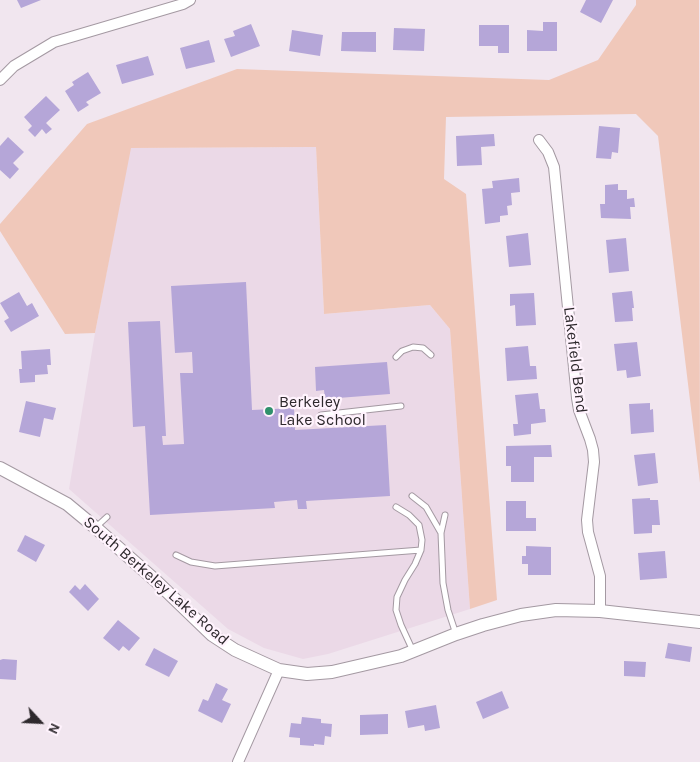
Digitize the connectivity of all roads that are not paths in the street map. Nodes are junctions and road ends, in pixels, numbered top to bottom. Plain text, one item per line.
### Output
1 (190, 0) edge
2 (0, 80) edge
3 (539, 140) dead end
4 (431, 355) dead end
5 (396, 357) dead end
6 (401, 406) dead end
7 (321, 415) dead end
8 (0, 468) edge
9 (412, 496) dead end
10 (396, 507) dead end
11 (445, 515) dead end
12 (107, 517) dead end
13 (96, 528) junction
14 (441, 533) junction
15 (421, 550) junction
16 (176, 555) dead end
17 (600, 611) junction
18 (700, 622) edge
19 (456, 634) junction
20 (413, 652) junction
21 (279, 670) junction
22 (238, 762) edge

1 - 2 street
3 - 17 street, Lakefield Bend
4 - 5 lane
6 - 7 lane
8 - 13 street, South Berkeley Lake Road
9 - 14 lane
10 - 15 lane
11 - 14 lane
12 - 13 lane
13 - 21 street, South Berkeley Lake Road
14 - 19 lane
15 - 16 lane
15 - 20 lane
17 - 18 street, South Berkeley Lake Road
17 - 19 street, South Berkeley Lake Road
19 - 20 street, South Berkeley Lake Road
20 - 21 street, South Berkeley Lake Road
21 - 22 street

